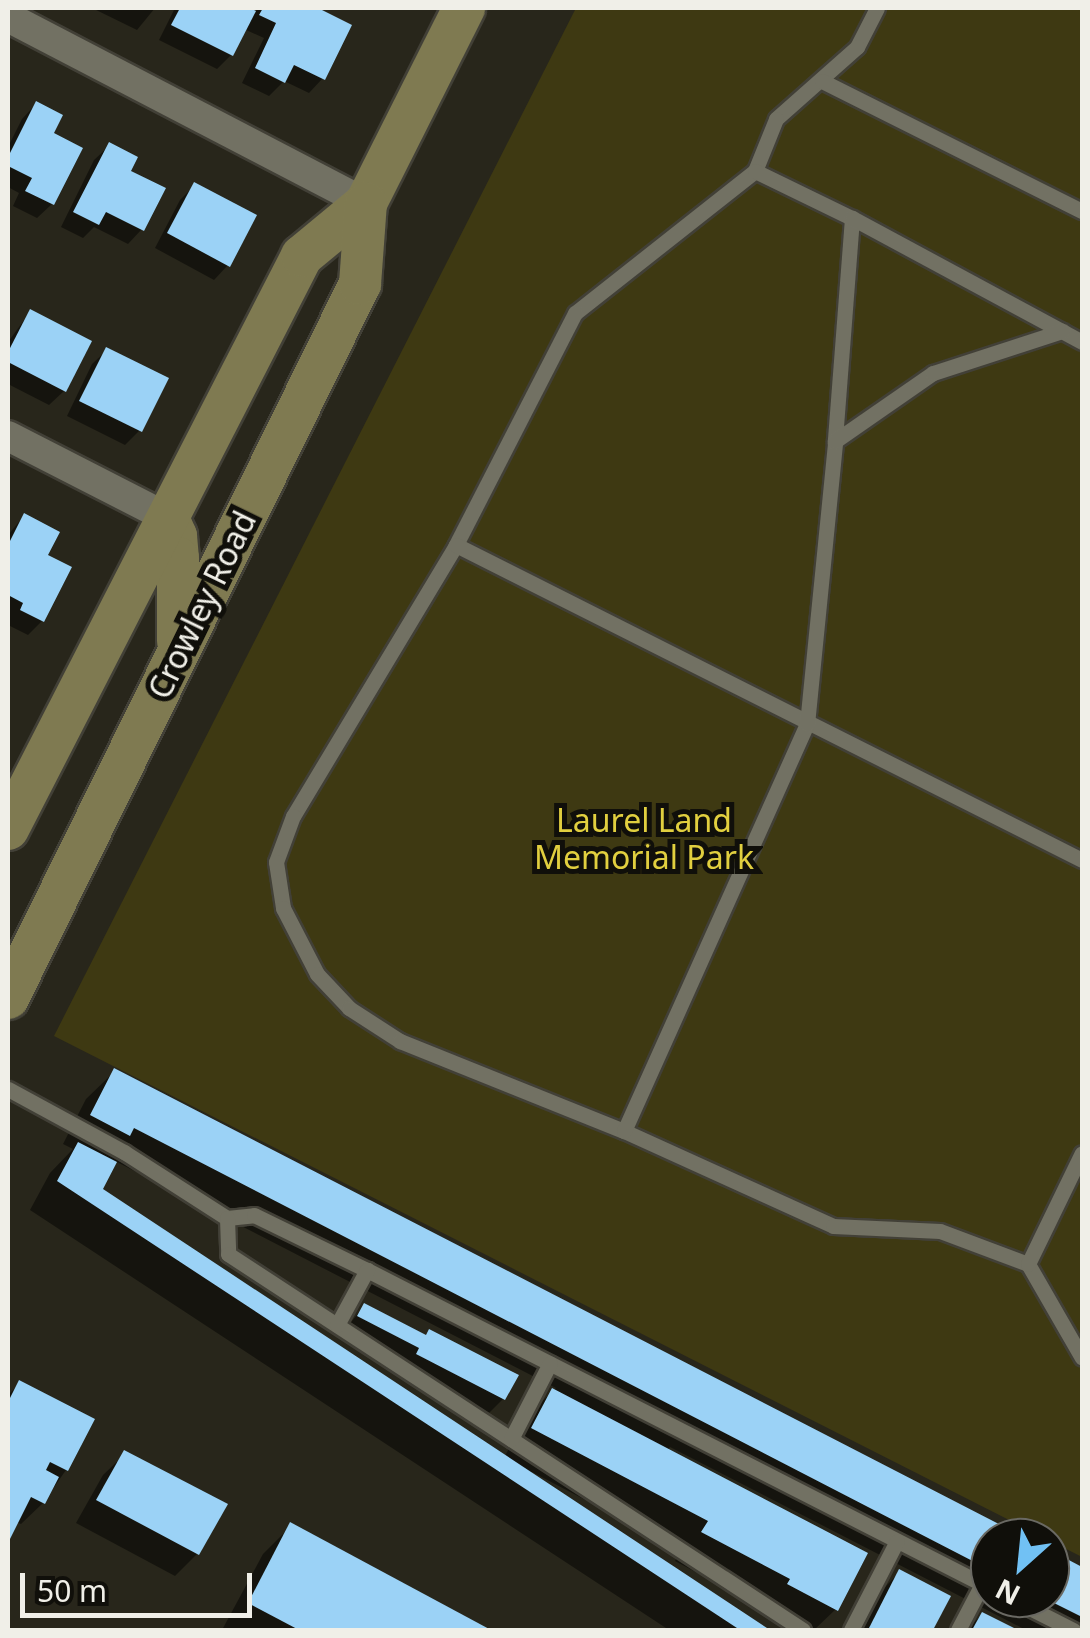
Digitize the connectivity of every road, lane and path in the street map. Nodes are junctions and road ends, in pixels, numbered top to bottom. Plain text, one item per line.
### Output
1 (464, 8) edge
2 (877, 8) edge
3 (8, 17) edge
4 (822, 81) junction
5 (754, 171) junction
6 (366, 203) junction
7 (1082, 211) edge
8 (852, 218) junction
9 (1062, 331) junction
10 (1082, 342) edge
11 (8, 436) edge
12 (836, 442) junction
13 (168, 518) junction
14 (456, 545) junction
15 (177, 656) junction
16 (807, 724) junction
17 (8, 828) edge
18 (1082, 860) edge
19 (8, 998) edge
20 (8, 1089) edge
21 (624, 1130) junction
22 (1082, 1153) edge
23 (228, 1218) junction
24 (1028, 1264) junction
25 (367, 1270) junction
26 (337, 1325) junction
27 (1082, 1358) edge
28 (550, 1363) junction
29 (511, 1439) junction
30 (898, 1541) junction
31 (970, 1578) edge
32 (1048, 1618) edge
33 (804, 1630) edge
34 (851, 1630) edge
35 (1070, 1630) edge

1 - 6 main road, Crowley Road
2 - 4 lane
3 - 6 street
4 - 5 lane
4 - 7 lane
5 - 8 lane
5 - 14 lane
6 - 13 main road, Crowley Road
6 - 15 main road, Crowley Road
8 - 9 lane
8 - 12 lane
9 - 10 lane
9 - 12 lane
11 - 13 street
12 - 16 lane
13 - 15 main road
13 - 17 main road, Crowley Road
14 - 16 lane
14 - 21 lane
15 - 19 main road, Crowley Road
16 - 18 lane
16 - 21 lane
20 - 23 lane
21 - 24 lane
22 - 24 lane
23 - 25 lane
23 - 26 lane
24 - 27 lane
25 - 26 lane
25 - 28 lane
26 - 29 lane
28 - 29 lane
28 - 30 lane
29 - 33 lane
30 - 31 lane
30 - 34 lane
32 - 35 lane

